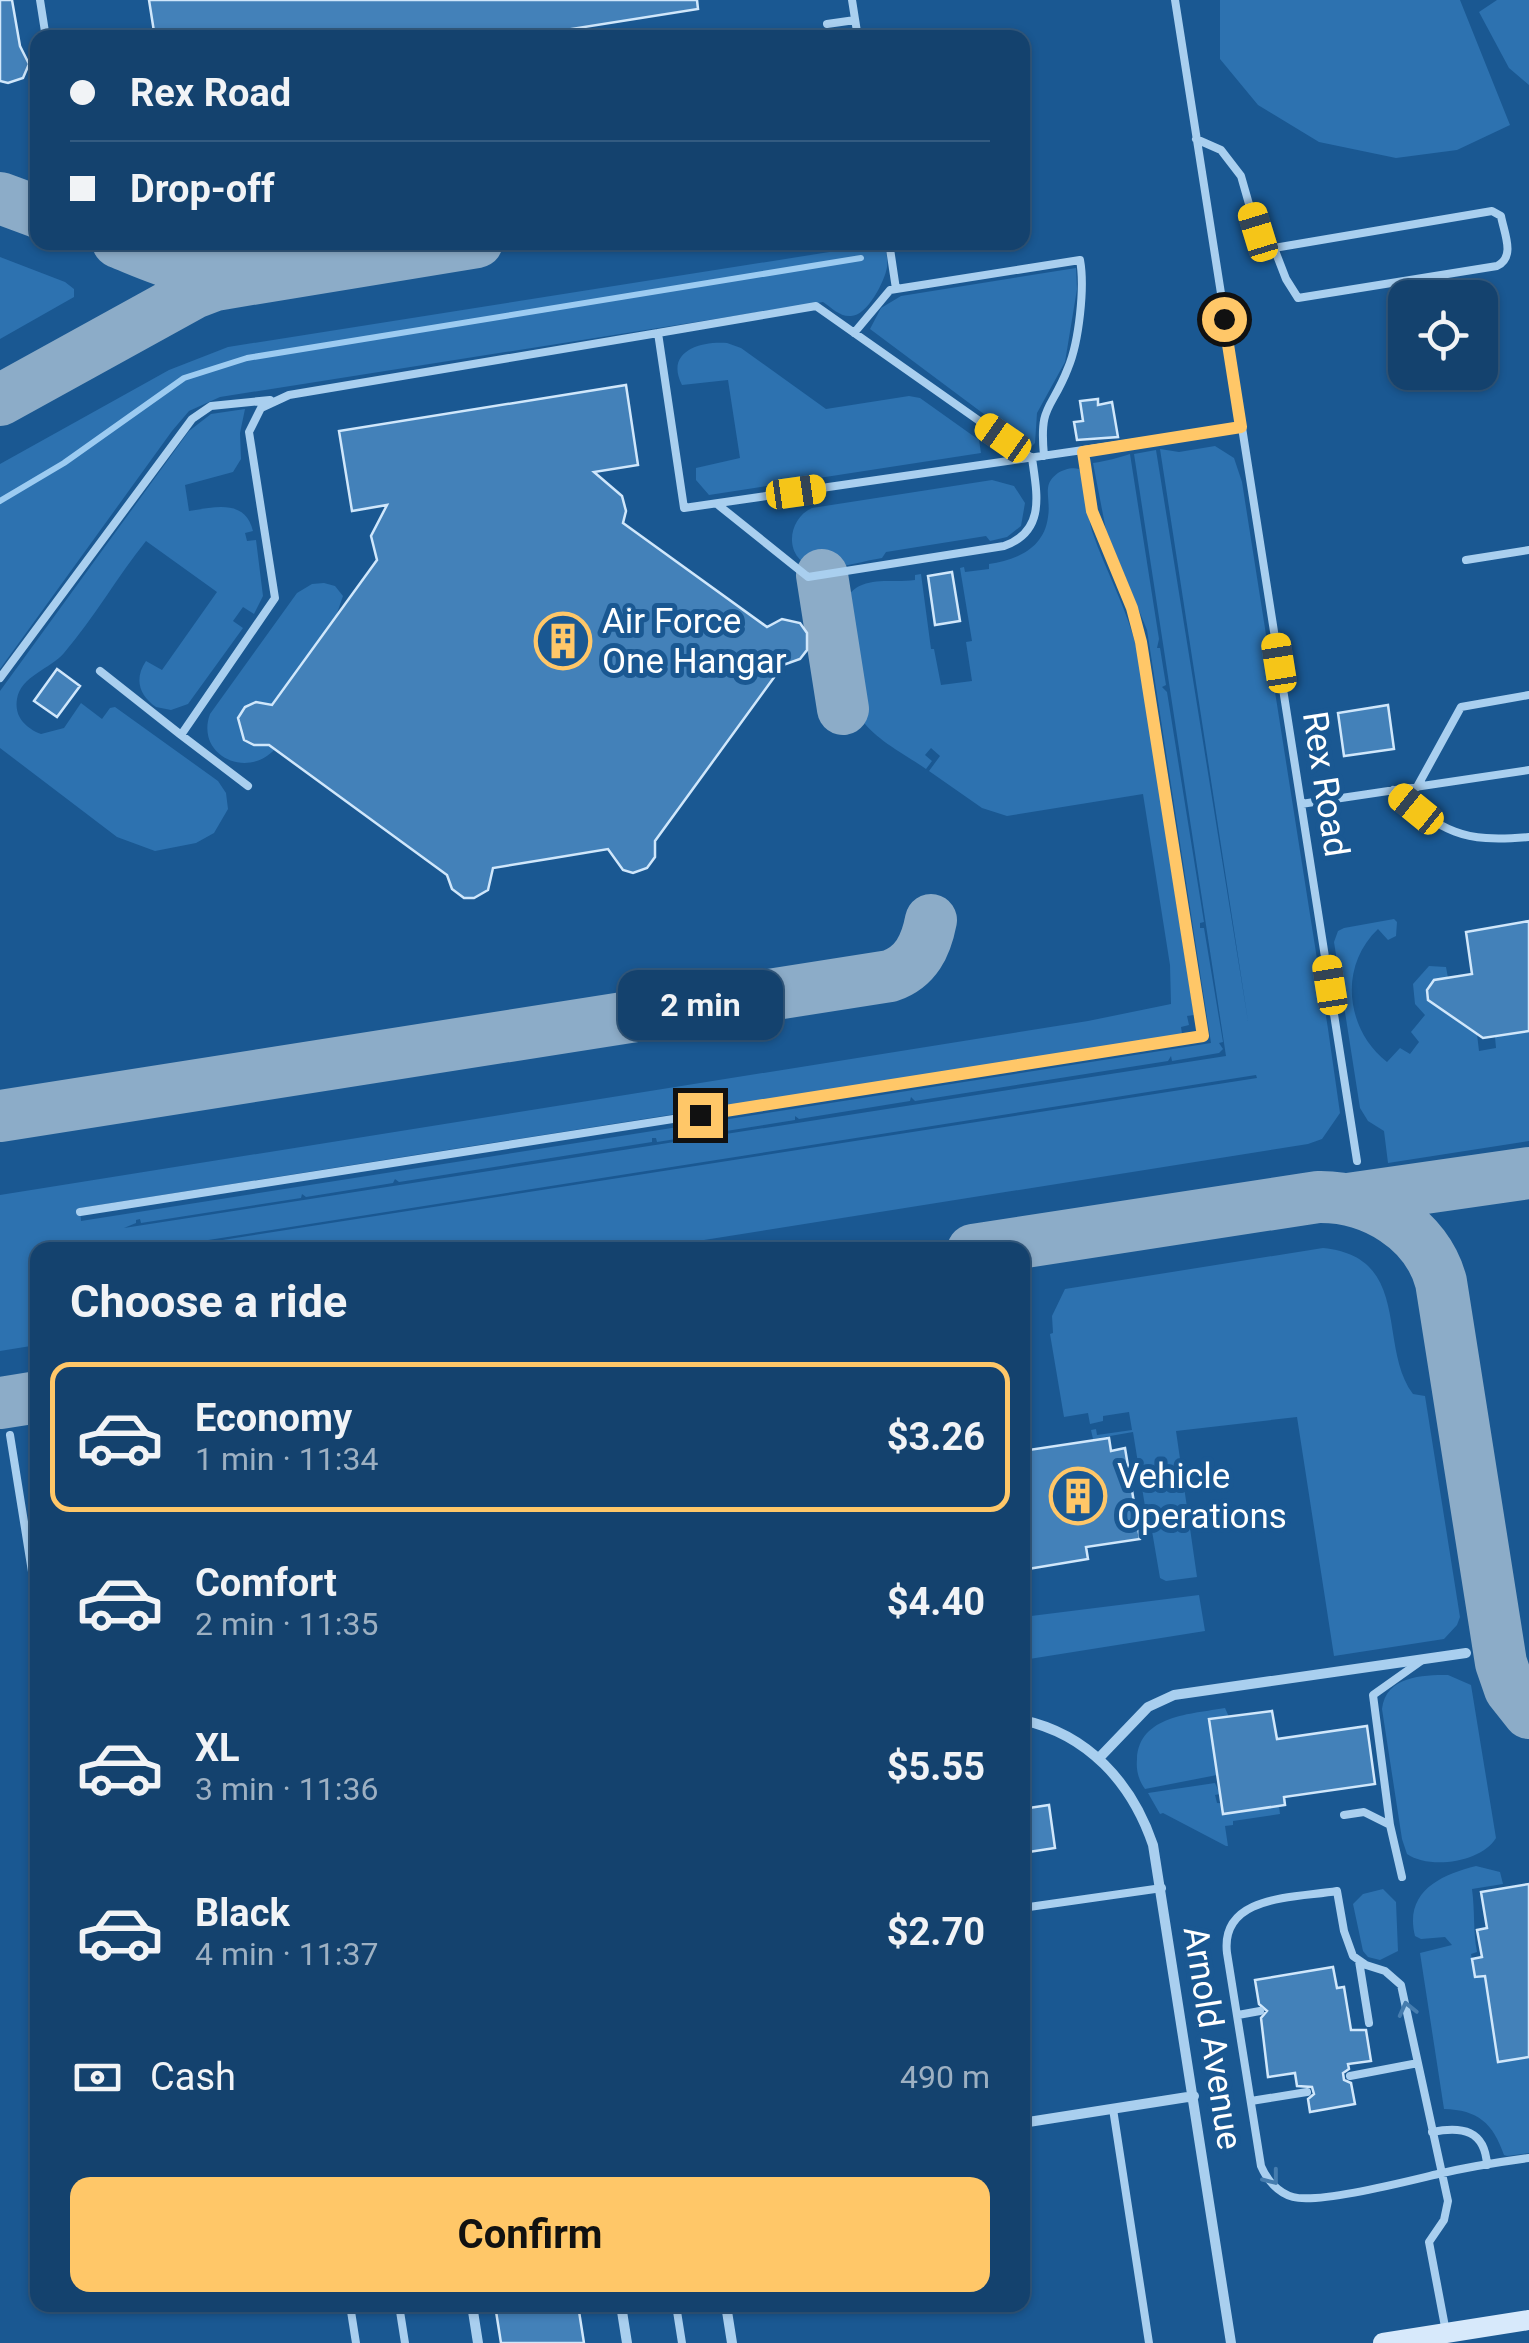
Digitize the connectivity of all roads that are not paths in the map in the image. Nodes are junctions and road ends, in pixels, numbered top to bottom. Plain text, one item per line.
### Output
1 (40, 0) edge
2 (852, 0) edge
3 (1175, 0) edge
4 (855, 20) junction
5 (827, 24) dead end
6 (45, 30) edge
7 (857, 30) edge
8 (1196, 139) junction
9 (1274, 248) junction
10 (890, 250) edge
11 (896, 289) junction
12 (854, 332) junction
13 (658, 333) junction
14 (273, 400) junction
15 (1241, 427) junction
16 (1083, 452) junction
17 (1044, 456) junction
18 (1032, 458) junction
19 (717, 504) junction
20 (1529, 550) edge
21 (1466, 560) dead end
22 (100, 671) dead end
23 (0, 678) edge
24 (1529, 695) edge
25 (181, 736) junction
26 (1529, 770) edge
27 (248, 786) dead end
28 (1417, 787) junction
29 (1393, 790) junction
30 (1301, 804) junction
31 (1529, 836) edge
32 (1357, 1161) dead end
33 (80, 1212) dead end
34 (10, 1435) dead end
35 (30, 1540) edge
36 (1466, 1653) dead end
37 (1423, 1660) junction
38 (1030, 1722) edge
39 (1100, 1757) junction
40 (1344, 1815) dead end
41 (1390, 1826) junction
42 (1402, 1877) dead end
43 (1162, 1888) junction
44 (1030, 1907) edge
45 (1359, 1961) junction
46 (1260, 2011) dead end
47 (1238, 2015) junction
48 (1369, 2022) dead end
49 (1418, 2063) junction
50 (1350, 2076) dead end
51 (1307, 2092) dead end
52 (1194, 2096) junction
53 (1252, 2101) junction
54 (1113, 2109) junction
55 (1030, 2122) edge
56 (1432, 2132) junction
57 (1529, 2158) edge
58 (1487, 2165) junction
59 (1441, 2173) junction
60 (351, 2312) edge
61 (400, 2312) edge
62 (473, 2312) edge
63 (622, 2312) edge
64 (677, 2312) edge
65 (727, 2312) edge
66 (1529, 2320) edge
67 (1446, 2333) junction
68 (356, 2343) edge
69 (405, 2343) edge
70 (478, 2343) edge
71 (627, 2343) edge
72 (682, 2343) edge
73 (732, 2343) edge
74 (1150, 2343) edge
75 (1231, 2343) edge
76 (1383, 2343) edge

1 - 6 lane
2 - 4 lane
3 - 8 lane, Rex Road
4 - 5 lane
4 - 7 lane
8 - 9 lane
8 - 15 lane, Rex Road
9 - 9 lane
10 - 11 lane
11 - 12 lane
11 - 17 lane
12 - 13 lane
12 - 18 lane
13 - 14 lane
13 - 19 lane
14 - 23 lane
14 - 25 lane
15 - 16 lane
15 - 30 lane, Rex Road
16 - 17 lane
16 - 33 lane
17 - 18 lane
18 - 19 lane
18 - 19 lane
20 - 21 lane
22 - 25 lane
24 - 28 lane
25 - 27 lane
26 - 28 lane
28 - 29 lane
29 - 30 lane
29 - 31 lane
30 - 32 lane, Rex Road
34 - 35 lane
36 - 37 street
37 - 39 street
37 - 41 lane
38 - 39 street
39 - 43 street, Arnold Avenue
40 - 41 lane
41 - 42 lane
43 - 44 lane
43 - 52 street, Arnold Avenue
45 - 47 lane
45 - 48 lane
49 -> 45 lane
46 - 47 lane
47 - 53 lane
49 - 50 lane
49 - 56 lane
51 - 53 lane
52 - 54 street
52 - 75 street, Arnold Avenue
53 -> 59 lane
54 - 55 street
54 - 74 lane
56 - 58 lane
56 - 59 lane
57 - 58 lane
58 - 59 lane
59 - 67 lane
60 - 68 lane
61 - 69 lane
62 - 70 street
63 - 71 street
64 - 72 lane
65 - 73 street
66 - 67 street
67 - 76 street

